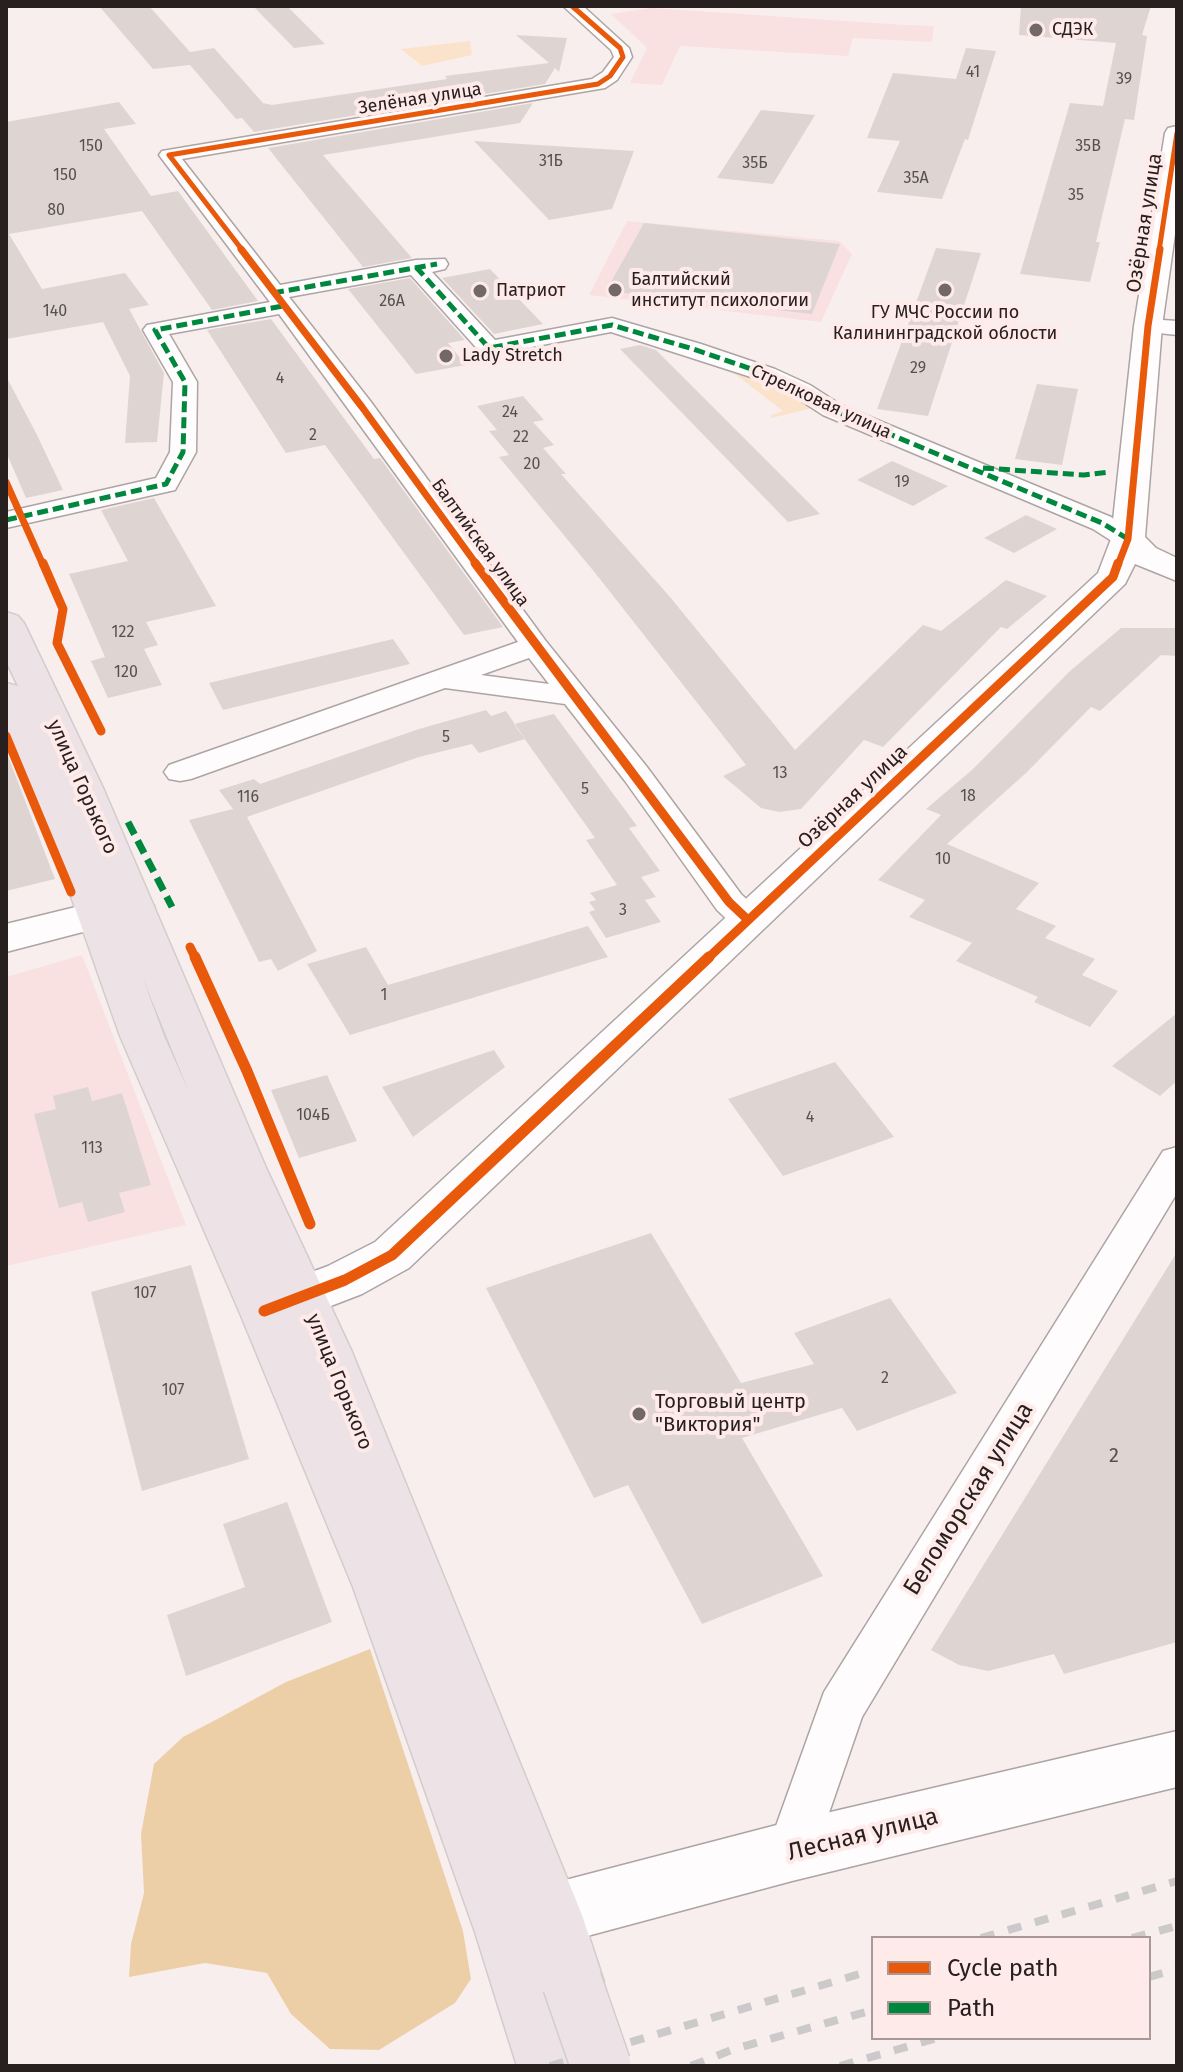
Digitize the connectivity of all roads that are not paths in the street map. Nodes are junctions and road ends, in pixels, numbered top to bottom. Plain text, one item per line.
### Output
1 (572, 6) edge
2 (1177, 133) edge
3 (188, 182) joint
4 (278, 299) junction
5 (1148, 326) junction
6 (1177, 328) edge
7 (6, 520) edge
8 (1128, 539) junction
9 (1177, 571) edge
10 (6, 623) edge
11 (535, 646) junction
12 (440, 679) junction
13 (6, 694) edge
14 (574, 696) junction
15 (180, 772) dead end
16 (115, 911) junction
17 (748, 920) junction
18 (6, 938) edge
19 (1177, 1161) edge
20 (284, 1304) junction
21 (1177, 1759) edge
22 (792, 1851) junction
23 (528, 1923) junction
24 (550, 2066) edge
25 (601, 2066) edge

1 - 3 street, Зелёная улица
2 - 5 street, Озёрная улица
3 - 4 street, Балтийская улица
4 - 7 street
4 - 8 street, Стрелковая улица
4 - 11 street, Балтийская улица
5 - 6 street
5 - 8 street, Озёрная улица
8 - 9 street, Стрелковая улица
8 - 17 street, Озёрная улица
10 - 16 main road, улица Горького
11 - 12 street
11 - 14 street, Балтийская улица
12 - 14 street
12 - 15 street
13 - 16 main road, улица Горького
14 - 17 street, Балтийская улица
16 - 18 street
16 - 20 main road, улица Горького
17 - 20 street, Озёрная улица
19 - 22 street, Беломорская улица
20 - 23 main road, улица Горького
21 - 22 street, Лесная улица
22 - 23 street, Лесная улица
23 - 24 main road, улица Горького
23 - 25 main road, улица Горького, bridge

